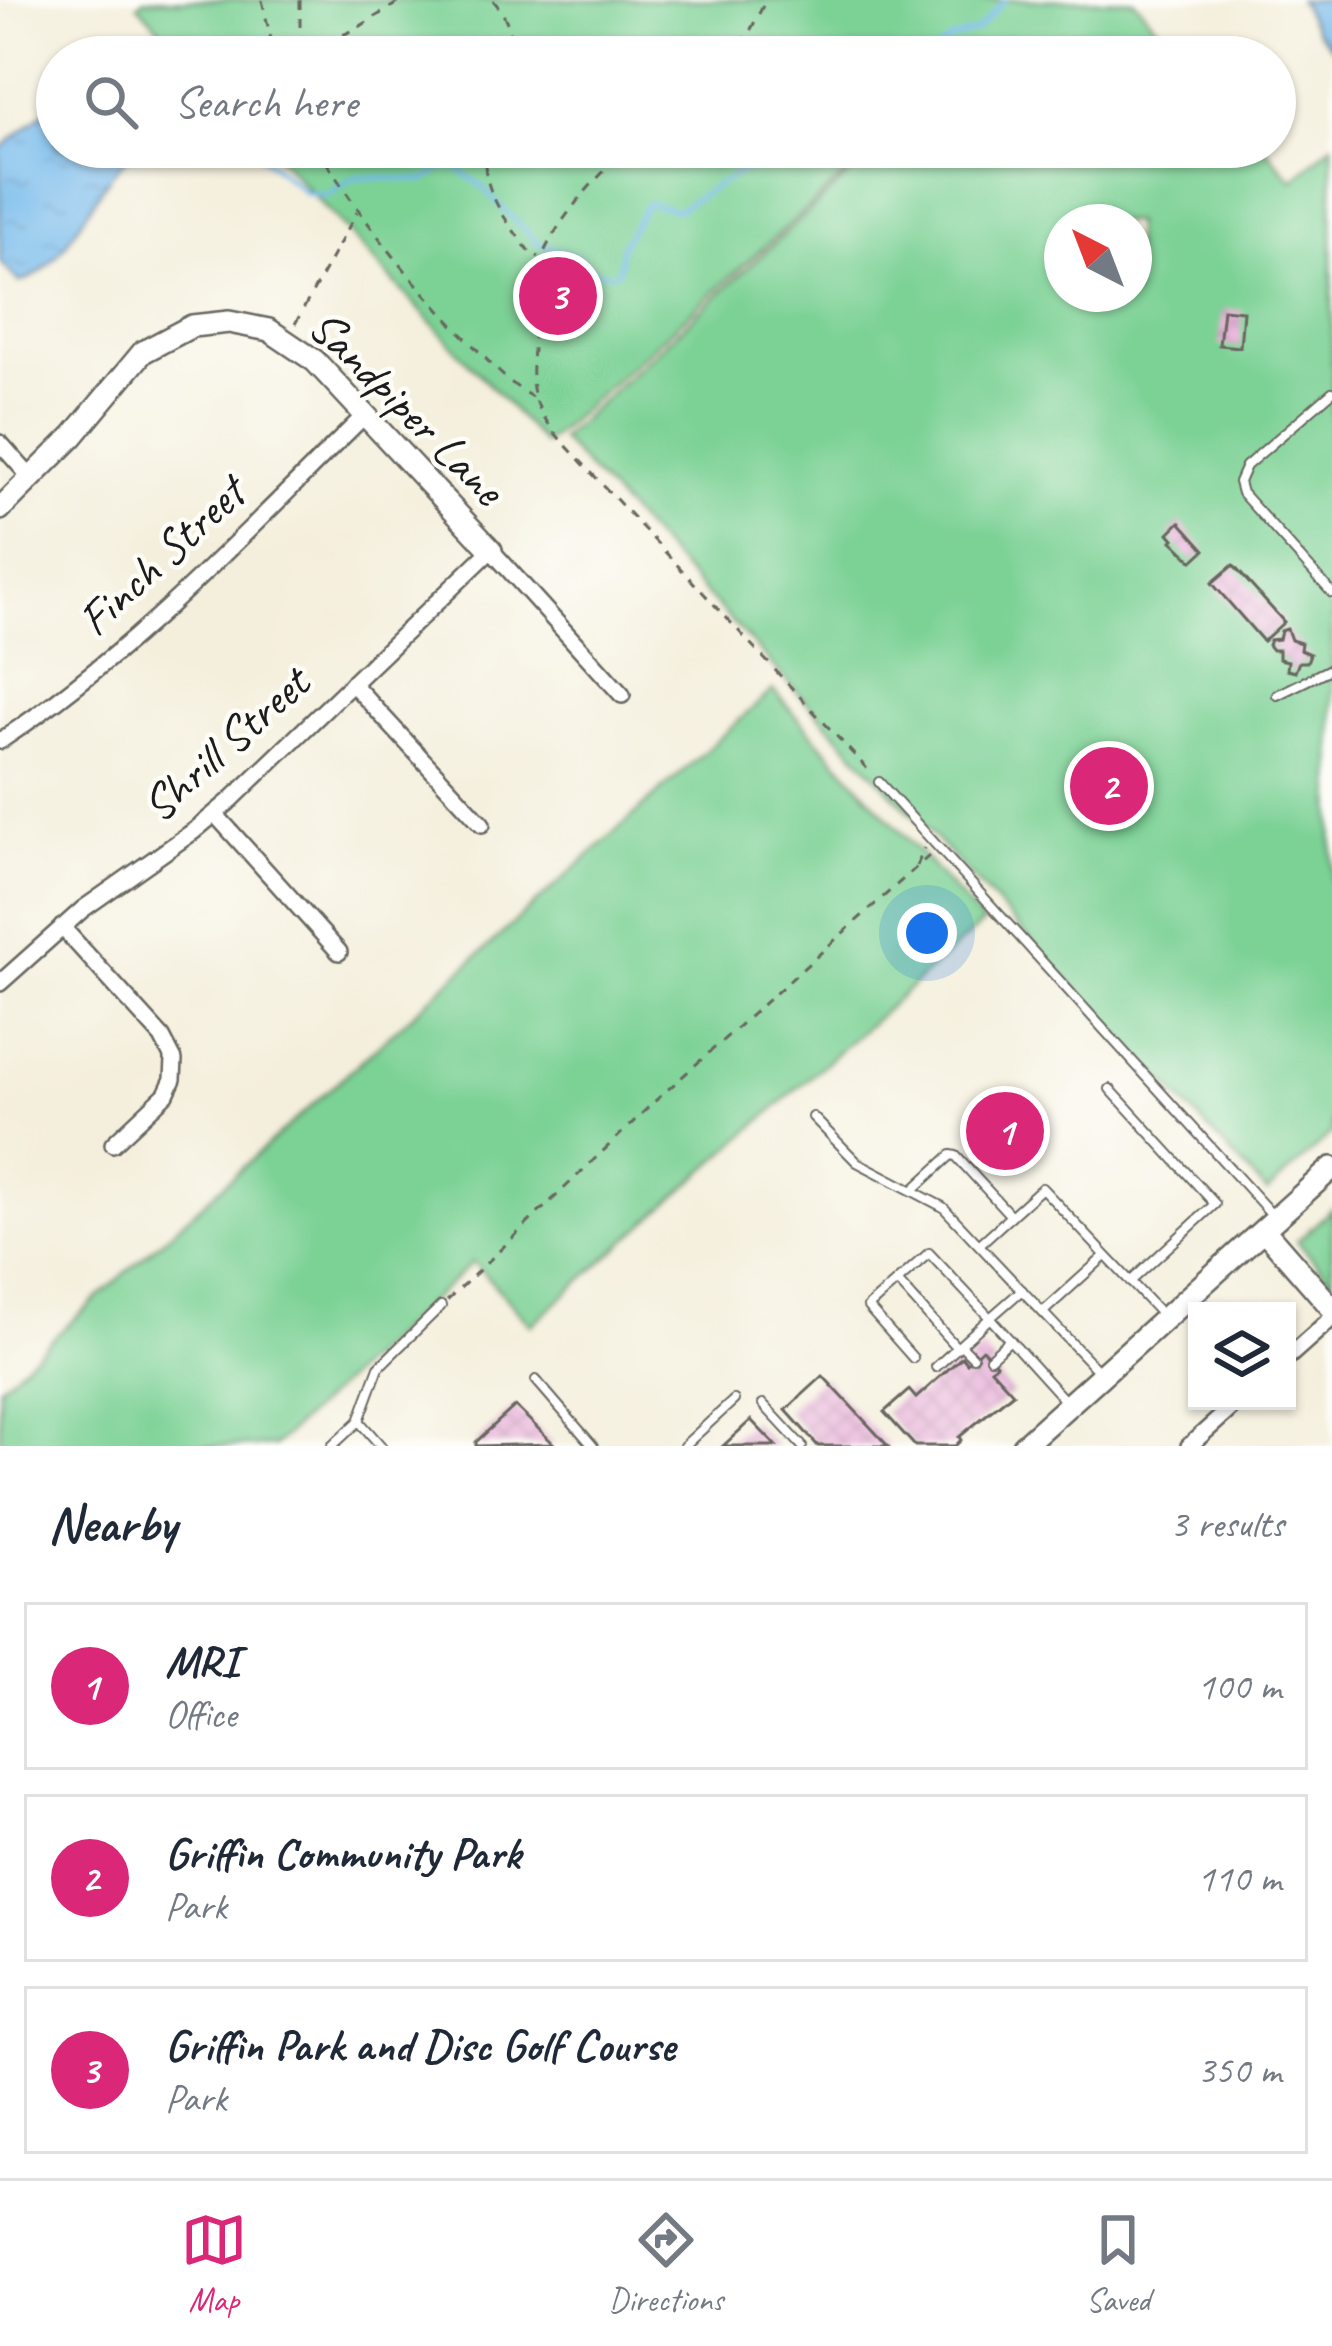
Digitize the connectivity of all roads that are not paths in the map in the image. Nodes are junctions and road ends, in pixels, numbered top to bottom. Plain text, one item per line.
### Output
1 (1332, 392) edge
2 (365, 415) junction
3 (0, 443) edge
4 (32, 479) junction
5 (0, 509) edge
6 (491, 550) junction
7 (1332, 593) edge
8 (1332, 668) edge
9 (352, 683) junction
10 (622, 695) dead end
11 (1277, 695) dead end
12 (0, 741) edge
13 (879, 782) road end
14 (214, 814) junction
15 (482, 824) dead end
16 (62, 927) junction
17 (339, 952) dead end
18 (0, 983) edge
19 (1110, 1089) dead end
20 (813, 1117) dead end
21 (112, 1144) dead end
22 (1332, 1168) edge
23 (914, 1189) junction
24 (1011, 1216) junction
25 (1270, 1225) junction
26 (981, 1243) junction
27 (1105, 1256) junction
28 (897, 1281) junction
29 (1130, 1282) junction
30 (1022, 1290) junction
31 (441, 1306) road end
32 (1332, 1308) edge
33 (1042, 1312) junction
34 (989, 1318) junction
35 (1332, 1318) edge
36 (1166, 1319) junction
37 (1010, 1340) junction
38 (959, 1346) junction
39 (1296, 1350) edge
40 (913, 1358) dead end
41 (973, 1358) dead end
42 (990, 1358) dead end
43 (936, 1367) dead end
44 (1102, 1375) junction
45 (536, 1380) dead end
46 (734, 1400) dead end
47 (763, 1404) dead end
48 (1069, 1405) junction
49 (1229, 1410) edge
50 (359, 1421) junction
51 (332, 1446) edge
52 (381, 1446) edge
53 (593, 1446) edge
54 (684, 1446) edge
55 (802, 1446) edge
56 (1023, 1446) edge
57 (1189, 1446) edge

1 - 7 lane
2 - 4 street, Sandpiper Lane
2 - 6 street, Sandpiper Lane
2 - 12 street, Finch Street
3 - 4 street
4 - 5 street, Sandpiper Lane
6 - 9 street, Shrill Street
6 - 10 street, Sandpiper Lane
8 - 11 lane
9 - 14 street, Shrill Street
9 - 15 street
13 - 25 lane
14 - 16 street, Shrill Street
14 - 17 street
16 - 18 street, Shrill Street
16 - 21 street
19 - 29 lane
20 - 23 lane
22 - 25 street
23 - 24 lane
23 - 26 lane
24 - 26 lane
24 - 27 lane
25 - 32 street
25 - 36 street
26 - 30 lane
27 - 29 lane
27 - 33 lane
28 - 34 lane
28 - 38 lane
28 - 40 lane
29 - 36 lane
30 - 33 lane
30 - 34 lane
31 - 50 lane
33 - 44 lane
34 - 37 lane
34 - 38 lane
35 - 39 street
36 - 44 street
37 - 42 lane
37 - 48 lane
38 - 41 lane
38 - 43 lane
44 - 48 street
45 - 53 lane
46 - 54 lane
47 - 55 lane
48 - 56 street
49 - 57 street
50 - 51 lane
50 - 52 lane

